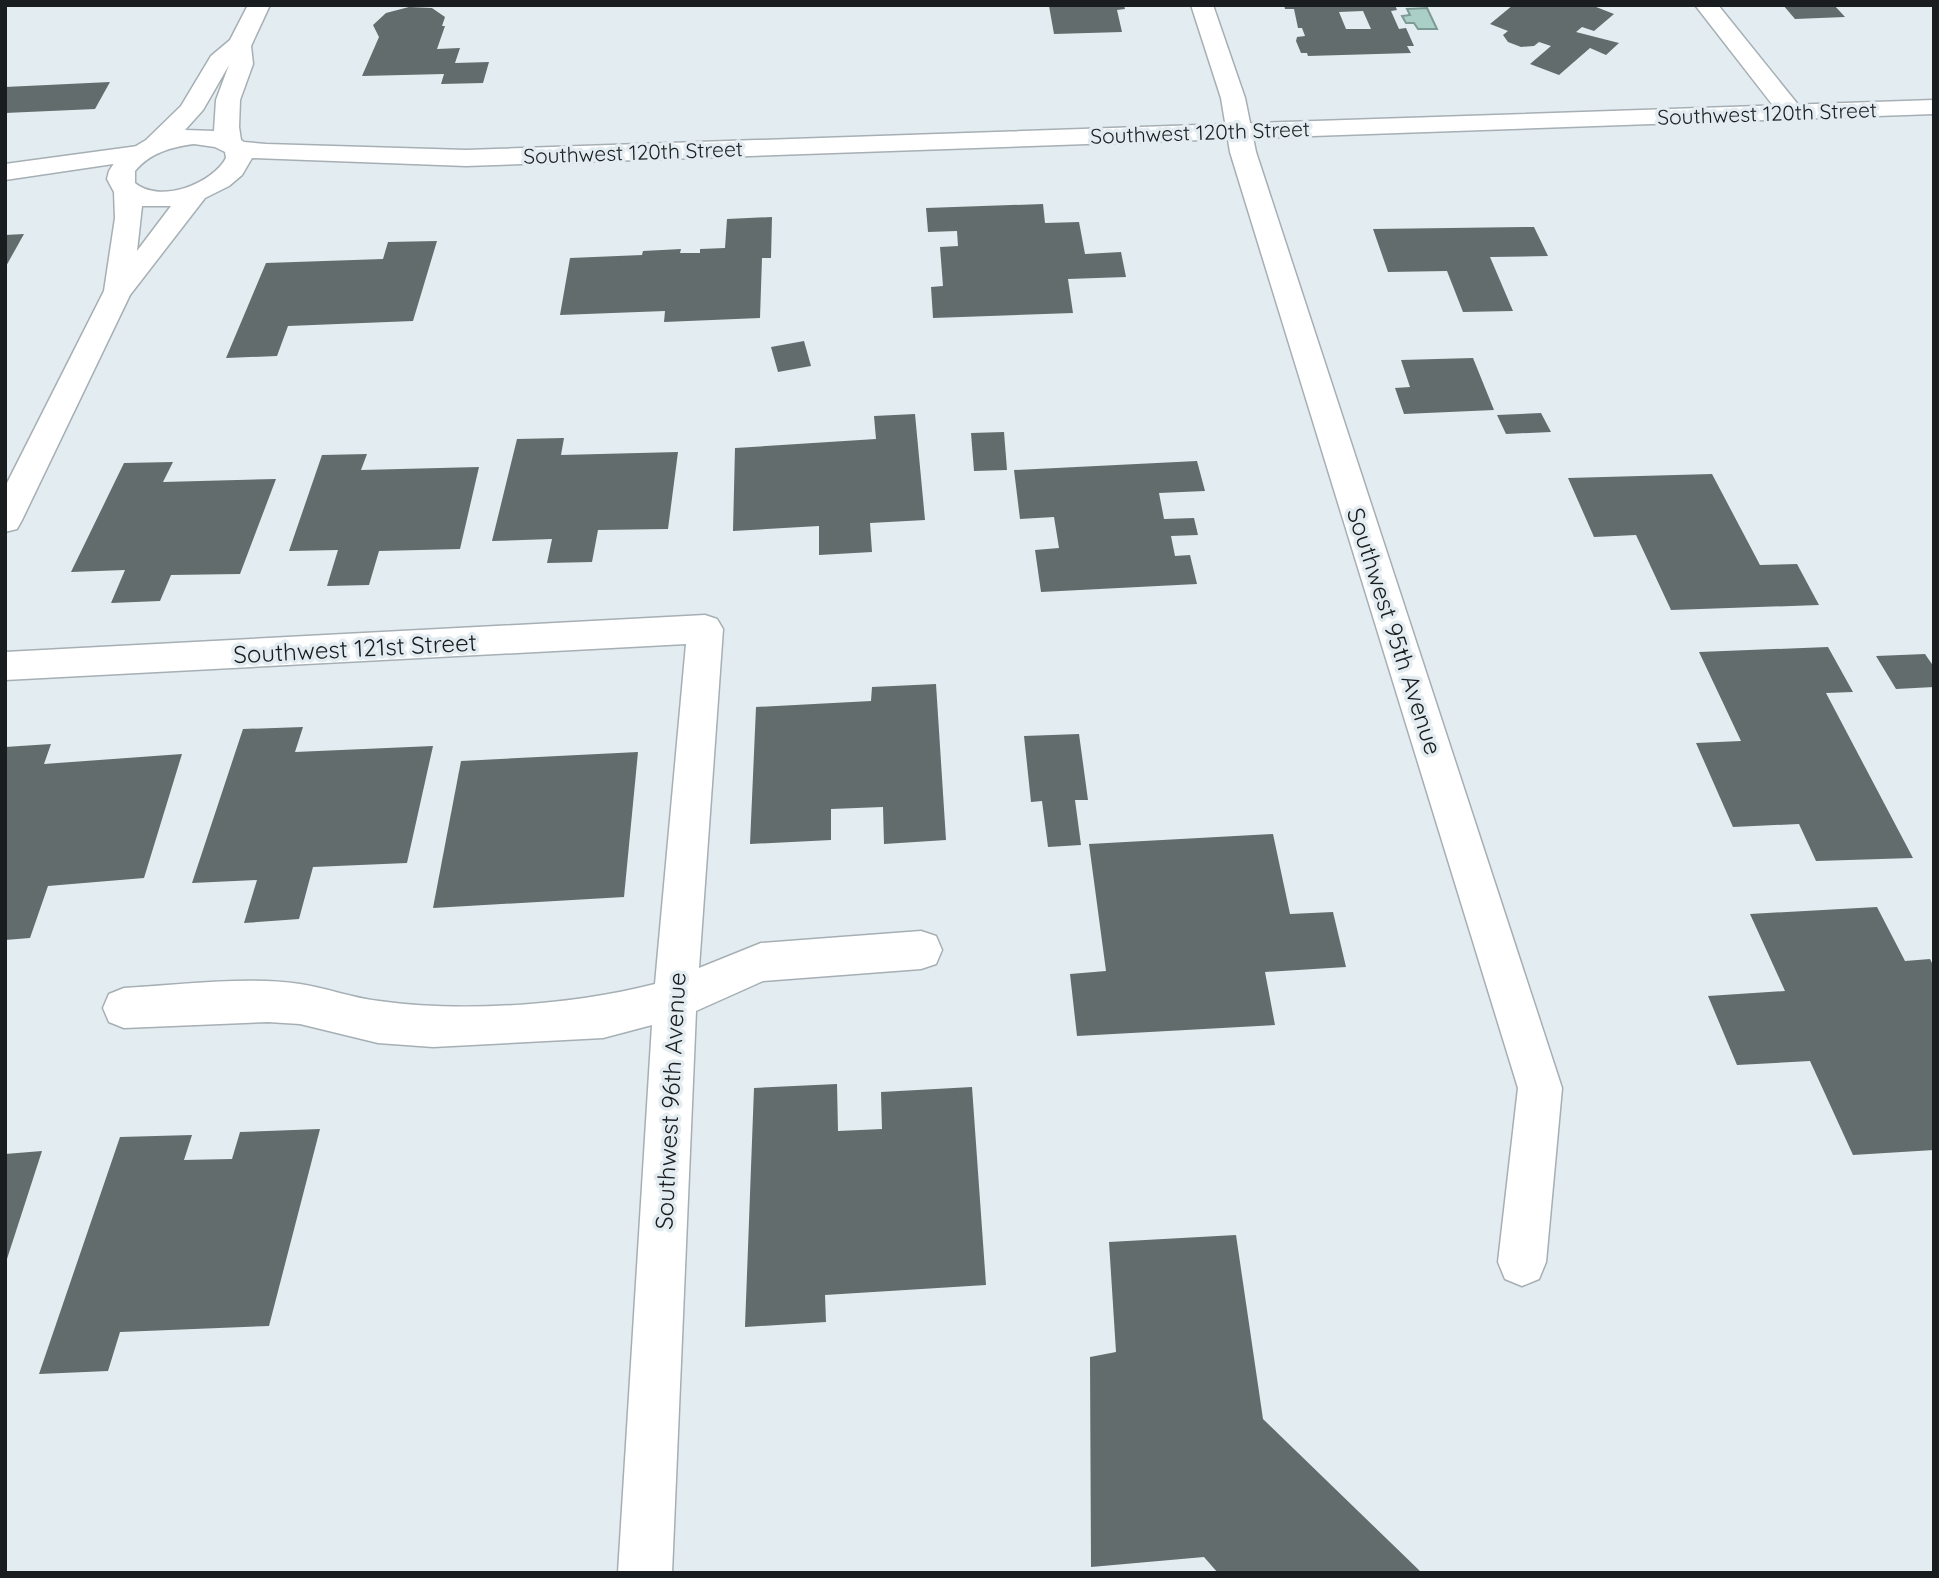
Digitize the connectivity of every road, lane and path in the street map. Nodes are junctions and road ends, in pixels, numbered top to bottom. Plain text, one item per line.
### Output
1 (259, 5) edge
2 (1202, 5) edge
3 (1706, 5) edge
4 (240, 44) junction
5 (1934, 107) edge
6 (1791, 112) junction
7 (1240, 131) junction
8 (232, 145) junction
9 (146, 149) junction
10 (466, 158) junction
11 (5, 172) edge
12 (5, 180) edge
13 (124, 189) junction
14 (203, 191) junction
15 (118, 291) junction
16 (5, 520) edge
17 (705, 629) joint
18 (5, 666) edge
19 (921, 950) dead end
20 (675, 999) junction
21 (124, 1008) dead end
22 (1522, 1262) dead end
23 (645, 1573) edge

1 - 4 street
2 - 7 street, Southwest 95th Avenue
3 - 6 street
4 - 8 street
4 - 9 street
5 - 6 street, Southwest 120th Street
6 - 7 street, Southwest 120th Street
7 - 10 street, Southwest 120th Street
7 - 22 street, Southwest 95th Avenue
8 - 9 street, Southwest 120th Street
8 - 10 street, Southwest 120th Street
8 - 14 street
9 - 11 street
9 - 13 street
10 - 14 street, Southwest 120th Street
12 - 13 street
13 - 14 street, Southwest 120th Street
13 - 15 street
14 - 15 street
15 - 16 street
17 - 18 street, Southwest 121st Street
17 - 20 street, Southwest 96th Avenue
19 - 20 street
20 - 21 street
20 - 23 street, Southwest 96th Avenue

